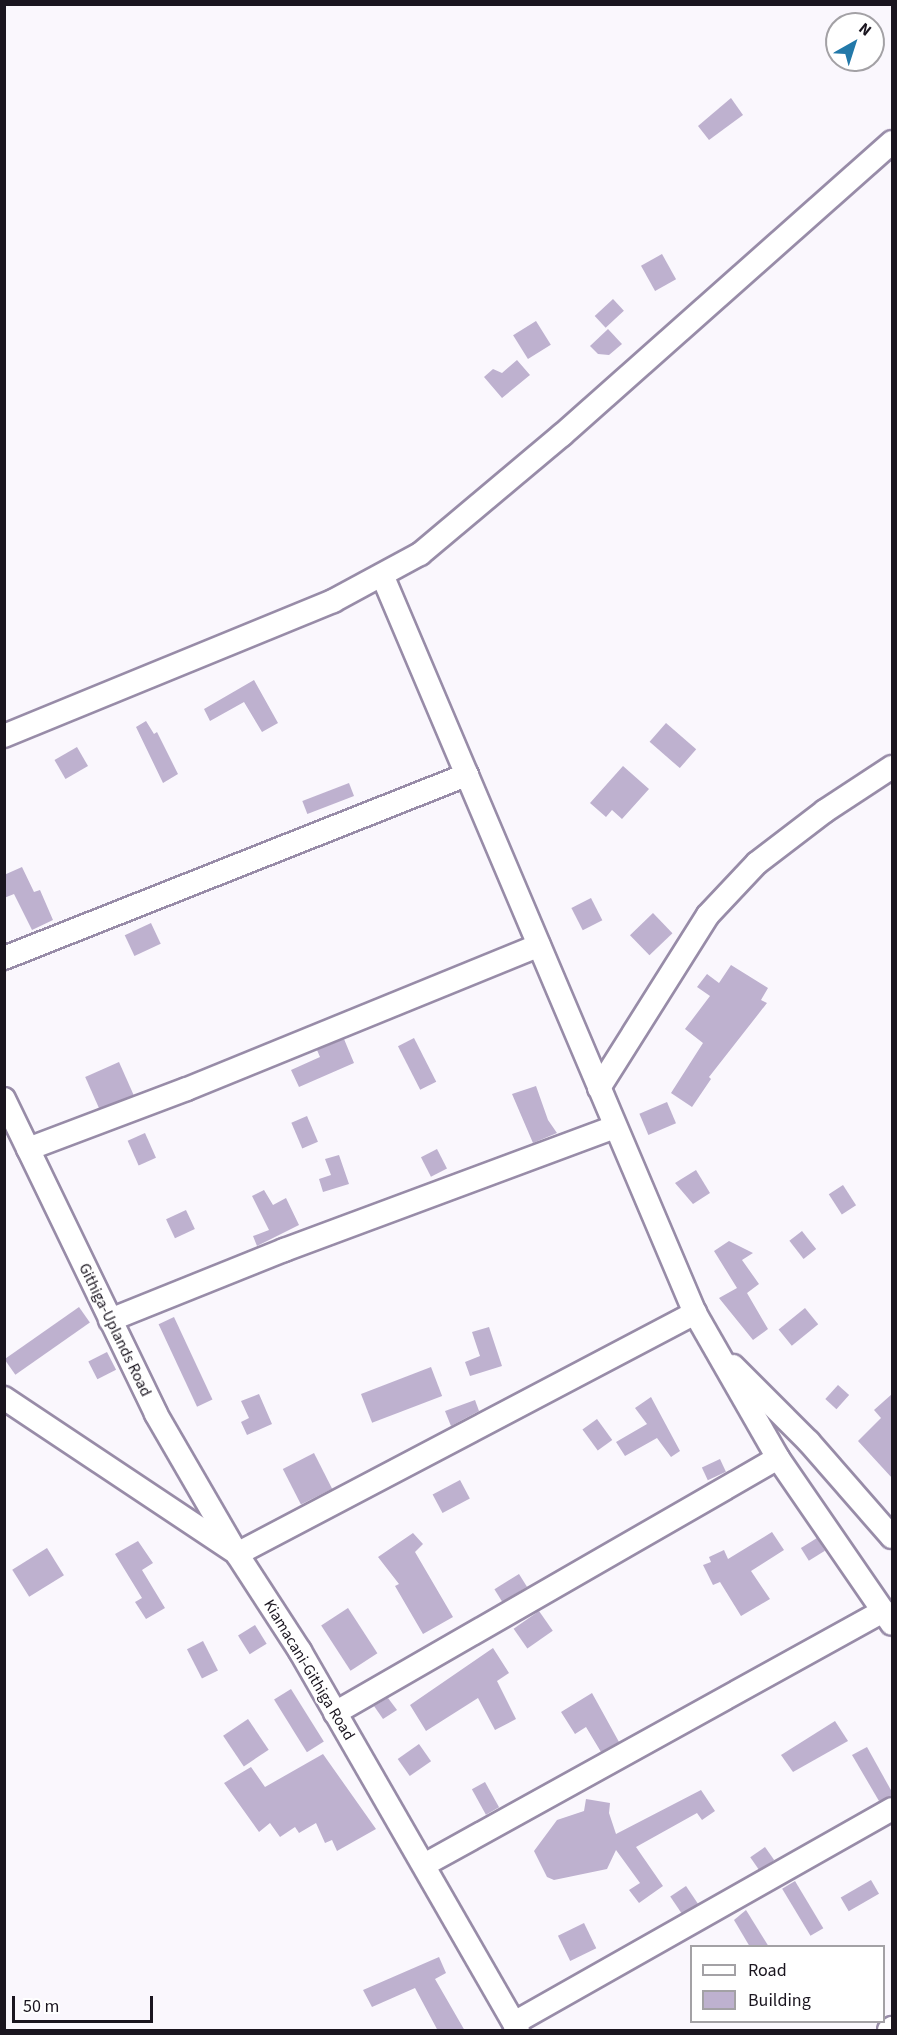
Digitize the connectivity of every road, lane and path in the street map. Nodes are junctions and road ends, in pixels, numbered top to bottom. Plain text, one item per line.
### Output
1 (892, 142) edge
2 (383, 577) junction
3 (4, 736) edge
4 (892, 767) edge
5 (466, 775) junction
6 (538, 945) junction
7 (4, 958) edge
8 (599, 1088) junction
9 (4, 1099) edge
10 (615, 1127) junction
11 (28, 1149) junction
12 (695, 1313) junction
13 (110, 1320) junction
14 (717, 1351) junction
15 (4, 1398) edge
16 (778, 1458) junction
17 (892, 1537) edge
18 (237, 1554) junction
19 (888, 1618) edge
20 (335, 1713) junction
21 (892, 1809) edge
22 (424, 1865) junction
23 (516, 2027) edge
24 (892, 2028) edge
25 (889, 2031) edge

1 - 2 street
2 - 3 street
2 - 5 street
4 - 8 street
5 - 6 street
5 - 7 street
6 - 8 street
6 - 11 street
8 - 10 street
9 - 11 street, Githiga-Uplands Road
10 - 12 street
10 - 13 street
11 - 13 street, Githiga-Uplands Road
12 - 14 street
12 - 18 street
13 - 18 street, Githiga-Uplands Road
14 - 16 street
14 - 17 street
15 - 18 street, Kiamacani-Githiga Road
16 - 19 street
16 - 20 street
18 - 20 street, Kiamacani-Githiga Road
19 - 22 street
20 - 22 street, Kiamacani-Githiga Road
21 - 23 street
22 - 23 street, Kiamacani-Githiga Road
24 - 25 street

